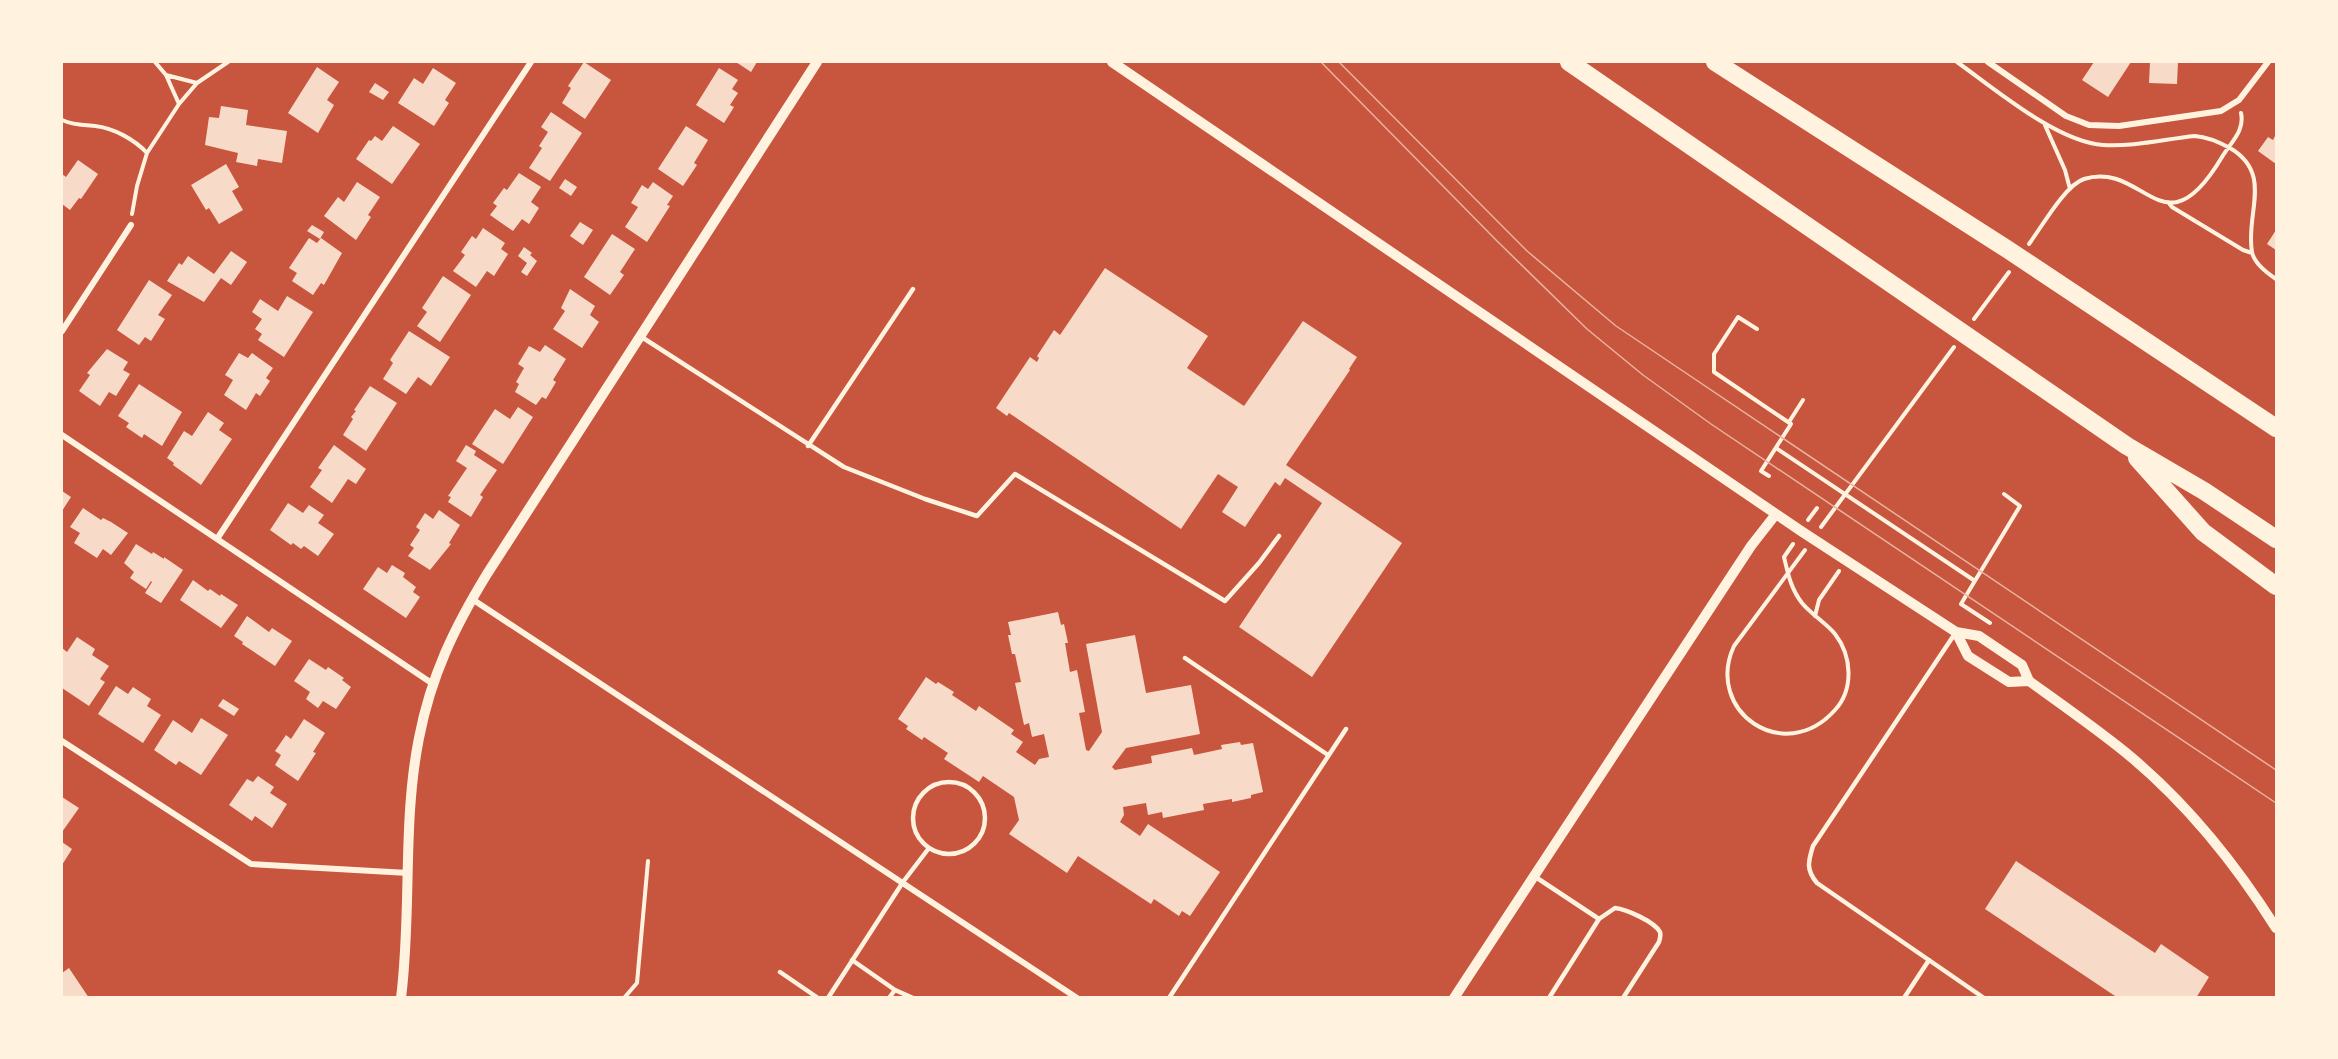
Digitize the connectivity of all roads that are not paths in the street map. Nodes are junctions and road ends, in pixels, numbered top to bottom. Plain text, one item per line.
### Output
1 (531, 62) edge
2 (817, 62) edge
3 (1112, 62) edge
4 (1569, 62) edge
5 (1715, 62) edge
6 (1988, 62) edge
7 (2268, 62) edge
8 (131, 225) road end
9 (913, 289) dead end
10 (62, 331) edge
11 (640, 336) junction
12 (2246, 406) junction
13 (2277, 413) edge
14 (2277, 428) edge
15 (62, 435) edge
16 (808, 446) junction
17 (2127, 446) junction
18 (1776, 514) junction
19 (1279, 536) dead end
20 (217, 539) junction
21 (2277, 539) edge
22 (2277, 586) edge
23 (472, 599) junction
24 (1956, 632) junction
25 (1185, 658) dead end
26 (2029, 681) junction
27 (433, 684) junction
28 (1346, 729) dead end
29 (62, 741) edge
30 (1328, 755) junction
31 (929, 848) junction
32 (408, 873) junction
33 (1534, 876) junction
34 (903, 882) junction
35 (1599, 919) junction
36 (2277, 928) edge
37 (852, 960) junction
38 (1929, 960) junction
39 (780, 972) dead end
40 (895, 990) junction
41 (401, 998) edge
42 (818, 998) edge
43 (828, 998) edge
44 (890, 998) edge
45 (913, 998) edge
46 (1077, 998) edge
47 (1169, 998) edge
48 (1454, 998) edge
49 (1548, 998) edge
50 (1623, 998) edge
51 (1904, 998) edge
52 (1984, 998) edge

1 - 20 street
2 - 11 street
3 - 18 street
4 - 17 highway
5 - 12 highway
6 - 7 street
8 - 10 street
9 - 16 lane
11 - 16 lane
11 - 23 street
12 - 13 highway
12 - 14 highway
15 - 20 street
16 - 19 lane
17 - 21 highway
17 - 22 highway
18 - 24 street
18 - 33 street
20 - 27 street
23 - 27 street
23 - 34 street
24 - 26 street
24 - 26 street
24 - 38 lane
25 - 30 lane
26 - 36 street
27 - 32 street
28 - 30 lane
29 - 32 street
30 - 47 lane
31 - 31 lane
31 - 34 lane
32 - 41 street
33 - 35 lane
33 - 48 street
34 - 37 lane
34 - 46 street
35 - 49 lane
35 - 50 lane
37 - 40 lane
37 - 43 lane
38 - 51 lane
38 - 52 lane
39 - 42 lane
40 - 44 lane
40 - 45 lane

